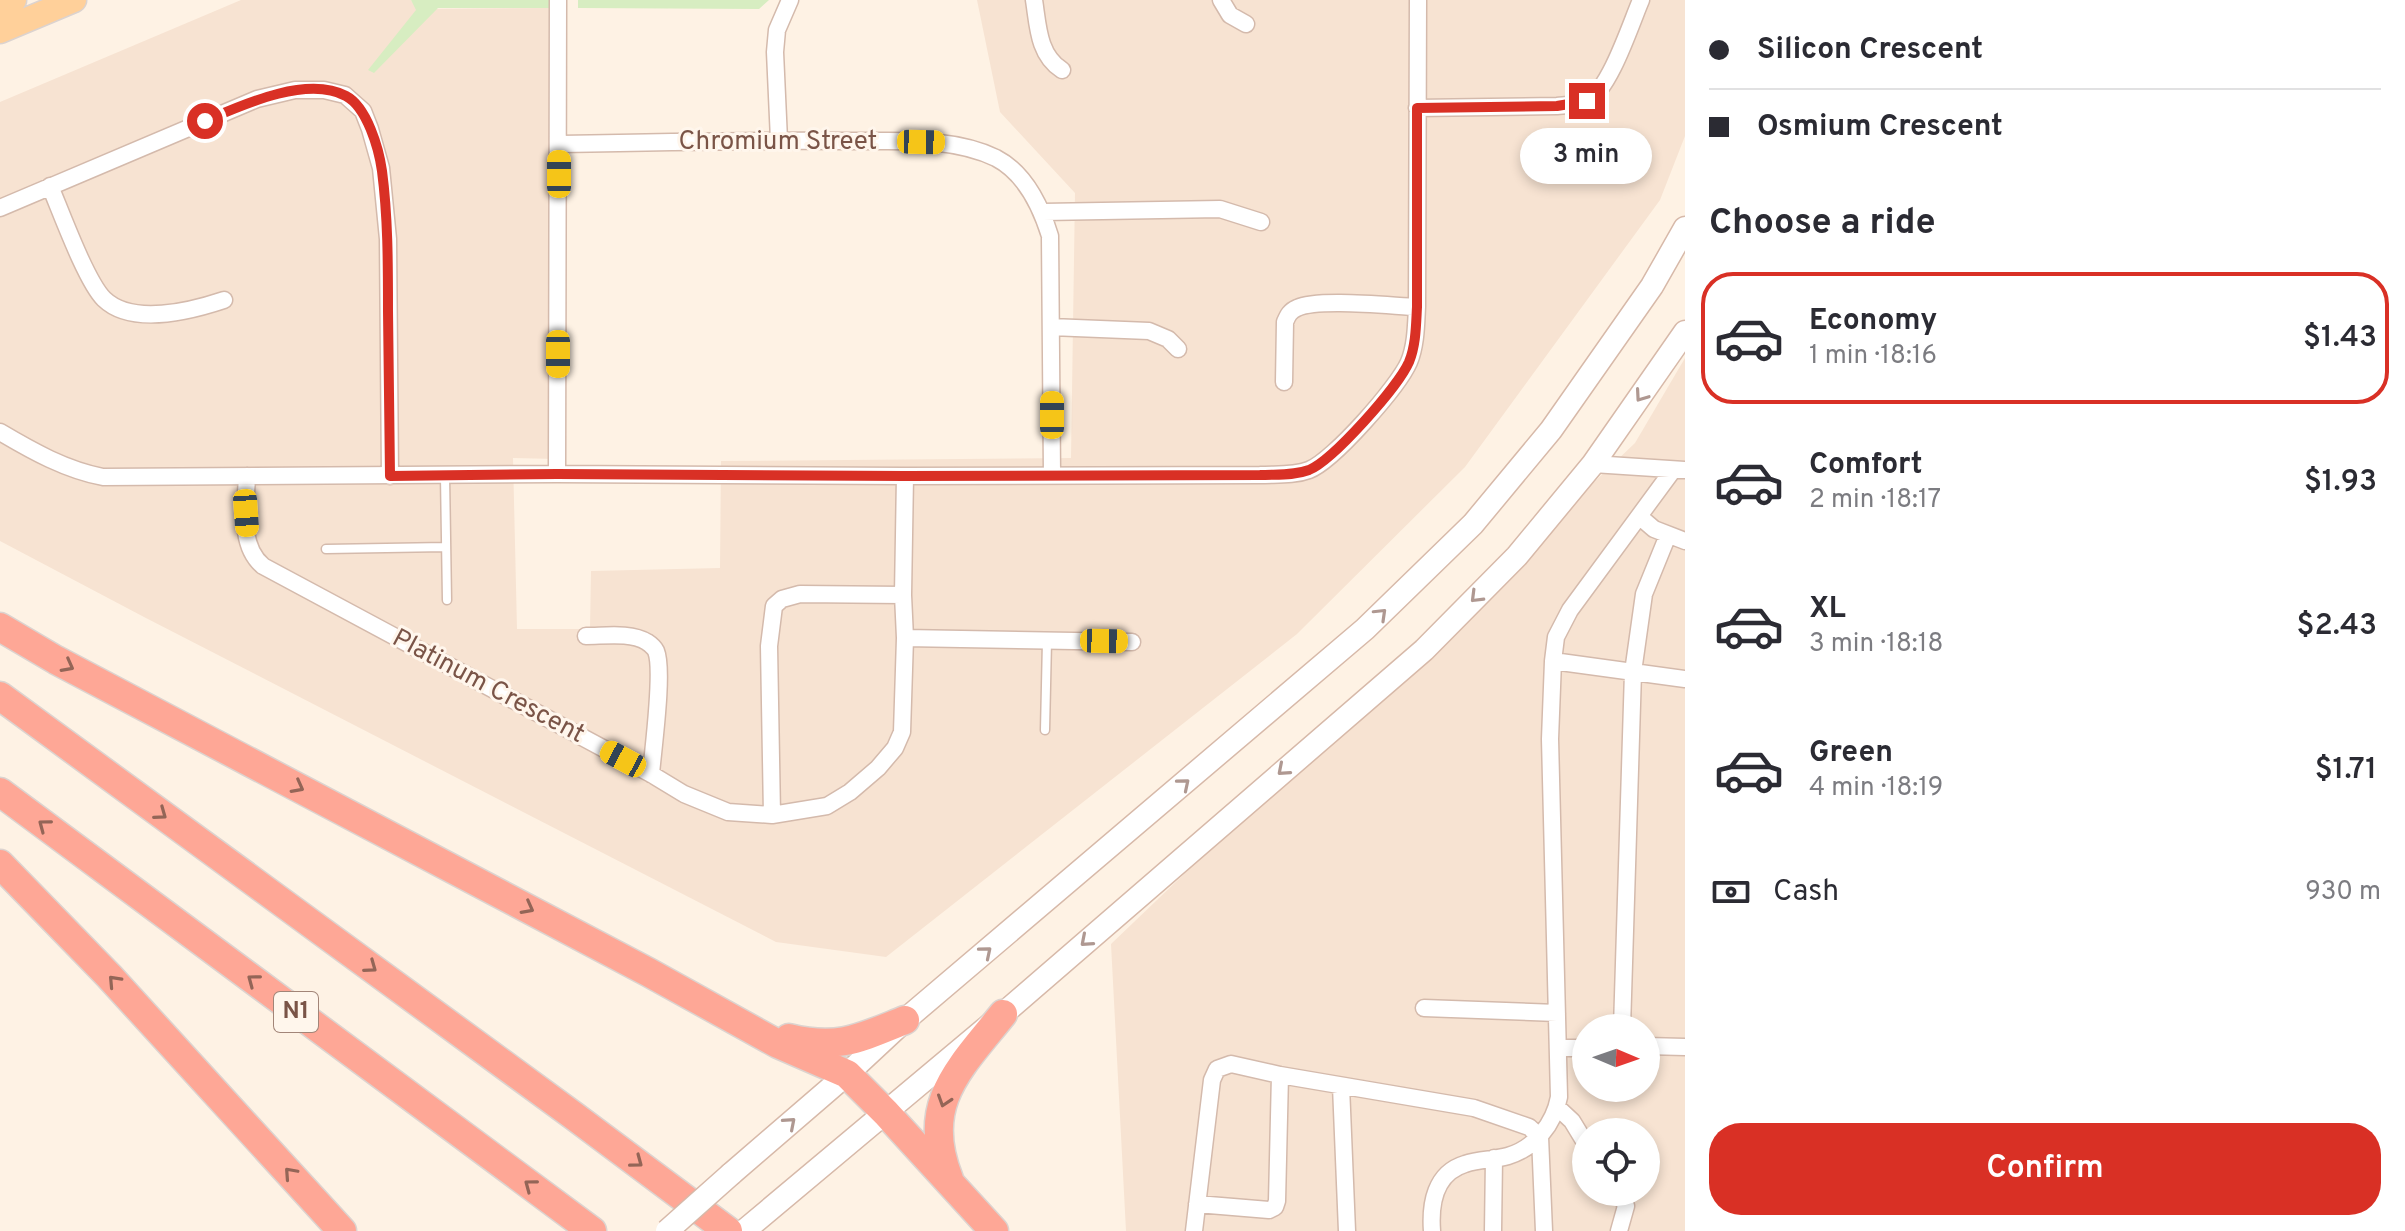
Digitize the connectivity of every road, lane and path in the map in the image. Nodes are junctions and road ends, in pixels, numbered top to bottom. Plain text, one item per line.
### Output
1 (14, 0) edge
2 (74, 0) edge
3 (558, 0) edge
4 (790, 0) edge
5 (1034, 0) edge
6 (1221, 0) edge
7 (1418, 0) edge
8 (1641, 0) edge
9 (0, 6) edge
10 (1246, 24) dead end
11 (0, 31) edge
12 (1062, 70) dead end
13 (1417, 108) junction
14 (779, 140) junction
15 (559, 144) junction
16 (50, 186) junction
17 (0, 208) edge
18 (1043, 212) junction
19 (1261, 222) dead end
20 (1685, 228) edge
21 (224, 300) dead end
22 (1417, 307) junction
23 (1051, 327) junction
24 (1685, 332) edge
25 (1178, 349) dead end
26 (1284, 382) dead end
27 (0, 432) edge
28 (1593, 464) junction
29 (1679, 470) edge
30 (557, 474) junction
31 (1052, 474) junction
32 (247, 476) junction
33 (390, 476) junction
34 (445, 476) junction
35 (905, 476) junction
36 (1640, 517) junction
37 (1668, 535) junction
38 (1685, 541) edge
39 (446, 547) junction
40 (326, 549) dead end
41 (903, 595) junction
42 (447, 600) dead end
43 (0, 627) edge
44 (586, 636) dead end
45 (905, 638) junction
46 (1047, 640) junction
47 (1132, 642) dead end
48 (1553, 661) junction
49 (1633, 672) junction
50 (1685, 679) edge
51 (0, 696) edge
52 (1045, 730) dead end
53 (651, 774) junction
54 (0, 792) edge
55 (772, 815) junction
56 (0, 864) edge
57 (1424, 1008) dead end
58 (1557, 1013) junction
59 (1003, 1014) junction
60 (1622, 1014) edge
61 (905, 1020) junction
62 (750, 1028) junction
63 (1660, 1046) edge
64 (1685, 1047) edge
65 (1558, 1048) junction
66 (1572, 1048) edge
67 (847, 1074) junction
68 (1280, 1075) junction
69 (1341, 1086) junction
70 (1557, 1107) junction
71 (886, 1113) junction
72 (1572, 1121) edge
73 (1540, 1137) junction
74 (1494, 1158) junction
75 (952, 1187) junction
76 (1197, 1204) junction
77 (1626, 1206) edge
78 (342, 1231) edge
79 (592, 1231) edge
80 (667, 1231) edge
81 (728, 1231) edge
82 (744, 1231) edge
83 (994, 1231) edge
84 (1194, 1231) edge
85 (1347, 1231) edge
86 (1432, 1231) edge
87 (1493, 1231) edge
88 (1544, 1231) edge
89 (1619, 1231) edge

1 - 9 main road
2 - 11 main road
3 - 15 street
4 - 14 street
5 - 12 street
6 - 10 street
7 - 13 street
8 - 13 street
13 - 22 street
14 - 15 street, Chromium Street
14 - 18 street, Chromium Street
15 - 30 street
16 - 17 street
16 - 21 street
16 - 33 street
18 - 19 street
18 - 23 street, Chromium Street
61 -> 20 main road
22 - 26 street
22 - 31 street
23 - 25 street
23 - 31 street, Chromium Street
24 -> 28 main road
27 - 32 street
28 - 29 street
28 -> 59 main road
29 - 36 street
30 - 34 street
30 - 35 street
31 - 35 street
32 - 33 street
32 - 53 street, Platinum Crescent
33 - 34 street
34 - 39 lane
35 - 41 street, Platinum Crescent
36 - 37 street
36 - 48 street
37 - 38 street
37 - 49 street
39 - 40 lane
39 - 42 lane
41 - 45 street, Platinum Crescent
41 - 55 street
43 -> 62 highway
44 - 53 street
45 - 46 street
45 - 55 street, Platinum Crescent
46 - 47 street
46 - 52 lane
48 - 49 street
48 - 58 street
49 - 50 street
49 - 60 street
51 -> 81 highway
53 - 55 street, Platinum Crescent
79 -> 54 highway, N1
78 -> 56 highway
57 - 58 street
58 - 65 street
59 - 71 main road
59 -> 75 highway
61 - 62 highway
61 - 67 main road
62 - 67 highway
63 - 64 street
65 - 66 street
65 - 70 street
67 - 71 highway
80 -> 67 main road, bridge
68 - 69 street
68 - 76 street
68 - 76 street
69 - 73 street
69 - 85 street
70 - 72 street
70 - 73 street
71 - 75 highway
71 - 82 main road
73 - 74 street
73 - 88 street
74 - 86 street
74 - 87 street
75 - 83 highway
76 - 84 street
77 - 89 street

